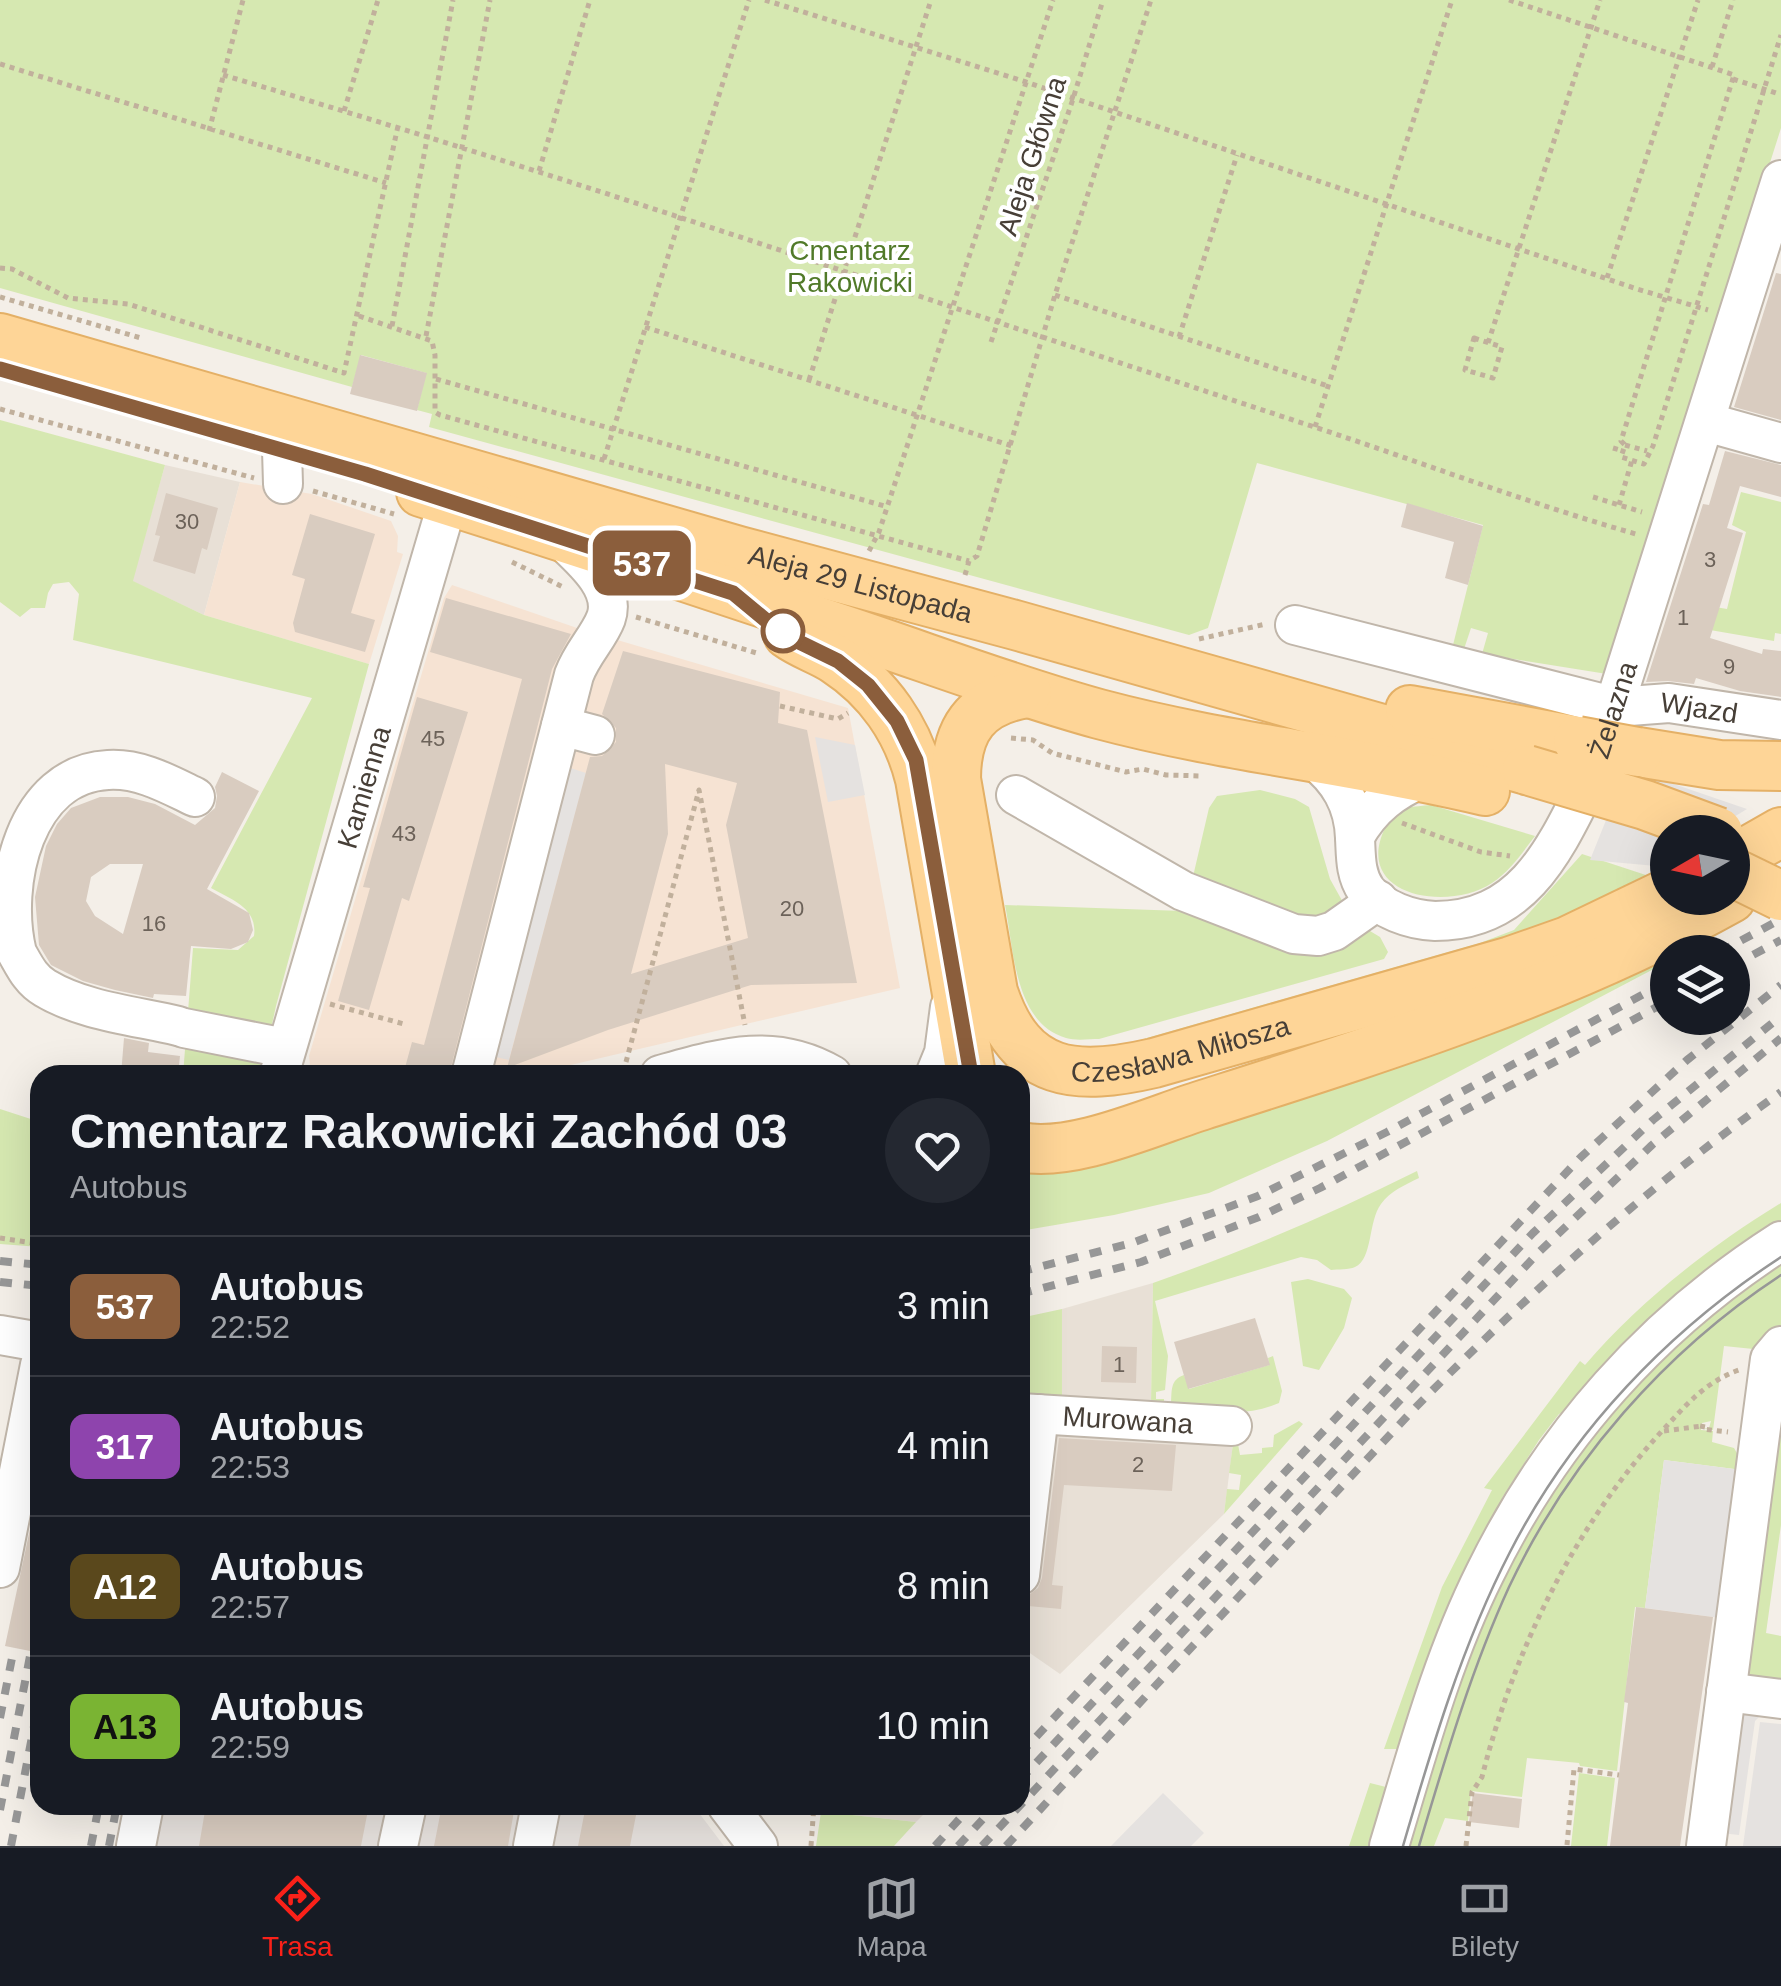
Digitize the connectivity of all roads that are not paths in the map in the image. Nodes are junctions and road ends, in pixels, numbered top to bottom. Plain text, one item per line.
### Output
1 (1781, 180) edge
2 (0, 338) edge
3 (0, 369) edge
4 (1706, 422) junction
5 (1781, 443) edge
6 (448, 501) junction
7 (557, 536) junction
8 (733, 593) junction
9 (1295, 625) road end
10 (1098, 648) junction
11 (955, 670) junction
12 (1027, 694) junction
13 (1253, 695) junction
14 (1616, 707) junction
15 (1781, 720) edge
16 (1292, 756) junction
17 (916, 760) junction
18 (1781, 766) edge
19 (1424, 776) junction
20 (1523, 785) junction
21 (1016, 796) dead end
22 (195, 797) dead end
23 (1672, 815) edge
24 (1781, 832) edge
25 (1355, 836) junction
26 (1650, 838) edge
27 (1750, 849) edge
28 (1750, 850) edge
29 (1781, 865) edge
30 (1750, 881) edge
31 (1750, 885) edge
32 (1781, 896) edge
33 (1378, 900) junction
34 (1650, 902) edge
35 (1697, 915) edge
36 (953, 970) junction
37 (282, 1062) edge
38 (475, 1065) edge
39 (672, 1065) edge
40 (809, 1065) edge
41 (938, 1065) edge
42 (969, 1065) edge
43 (1030, 1148) edge
44 (1781, 1242) edge
45 (0, 1335) edge
46 (30, 1340) edge
47 (1776, 1353) edge
48 (1030, 1413) edge
49 (30, 1416) edge
50 (1232, 1426) dead end
51 (0, 1568) edge
52 (1726, 1692) junction
53 (1781, 1699) edge
54 (142, 1815) edge
55 (405, 1815) edge
56 (539, 1815) edge
57 (735, 1815) edge
58 (136, 1846) edge
59 (398, 1846) edge
60 (533, 1846) edge
61 (758, 1846) edge
62 (1390, 1846) edge
63 (1706, 1846) edge

1 - 4 street, Żelazna
2 - 10 main road, Aleja 29 Listopada
3 - 6 main road, Aleja 29 Listopada
4 - 5 street
4 - 14 street, Żelazna
6 - 7 main road, Aleja 29 Listopada
6 - 37 street, Kamienna
7 - 8 main road, Aleja 29 Listopada
7 - 38 street
8 - 11 main road, Aleja 29 Listopada
8 - 17 main road
9 - 14 street, Wjazd
10 - 11 main road
10 - 13 main road, Aleja 29 Listopada
11 - 12 main road, Aleja 29 Listopada
11 - 17 main road
12 - 16 main road, Aleja 29 Listopada
12 - 34 main road, Czesława Miłosza
13 - 18 main road, bridge
13 - 20 main road, Aleja 29 Listopada
14 - 15 street, Wjazd
14 - 33 street, Żelazna
16 - 19 main road, Aleja 29 Listopada
16 - 25 street
17 - 36 main road
19 - 20 main road, Aleja 29 Listopada
19 - 25 street
20 - 23 main road, Aleja 29 Listopada, bridge
20 - 26 main road
21 - 33 street
22 - 37 street
24 - 28 main road
25 - 33 street
27 - 29 main road
29 - 31 main road, Czesława Miłosza
30 - 32 main road, bridge
35 - 43 main road, Czesława Miłosza
36 - 41 street
36 - 42 main road
39 - 40 street
44 - 62 street
45 - 46 street
47 - 52 street
48 - 50 street, Murowana
49 - 51 street
52 - 53 street
52 - 63 street
54 - 58 street
55 - 59 street
56 - 60 street
57 - 61 street

